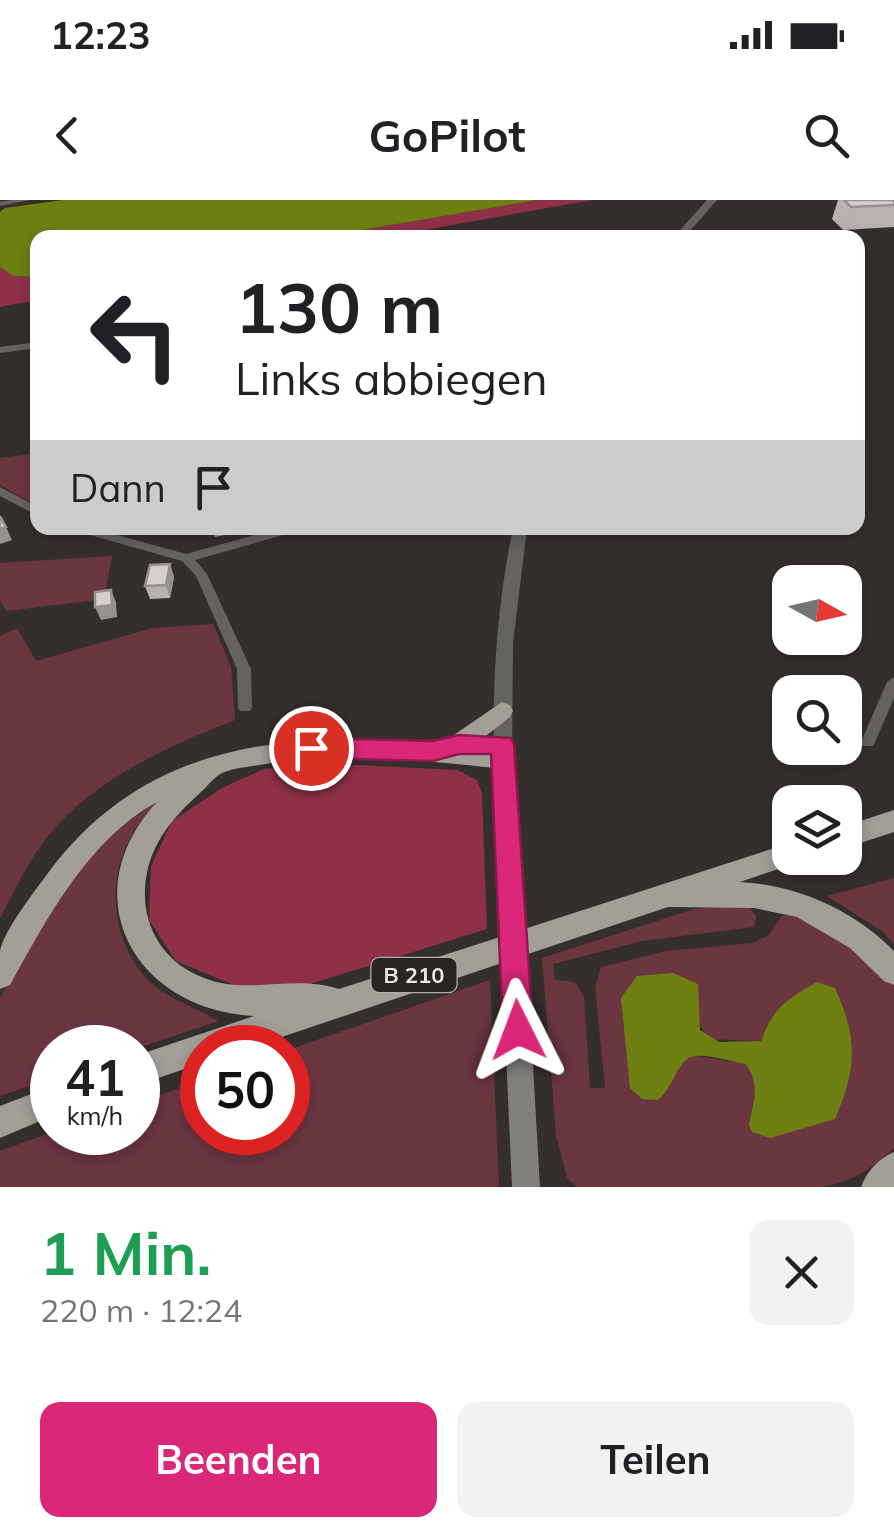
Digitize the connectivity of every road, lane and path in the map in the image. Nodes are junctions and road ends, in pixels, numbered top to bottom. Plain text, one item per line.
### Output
1 (26, 200) edge
2 (712, 200) edge
3 (0, 204) edge
4 (685, 230) edge
5 (30, 346) edge
6 (0, 350) edge
7 (0, 491) edge
8 (30, 508) edge
9 (105, 535) edge
10 (268, 535) edge
11 (519, 535) edge
12 (186, 558) junction
13 (894, 682) edge
14 (244, 707) dead end
15 (502, 711) junction
16 (868, 742) dead end
17 (459, 744) junction
18 (433, 751) junction
19 (502, 752) junction
20 (218, 763) junction
21 (894, 821) edge
22 (862, 831) edge
23 (772, 860) edge
24 (652, 897) junction
25 (894, 971) edge
26 (0, 975) edge
27 (335, 1002) junction
28 (269, 1025) edge
29 (30, 1110) edge
30 (0, 1122) edge
31 (894, 1168) edge
32 (526, 1187) edge
33 (877, 1187) edge

1 - 3 street
2 - 4 street
5 - 6 street
7 - 8 street
9 - 12 street
10 - 12 street
11 - 15 street
12 - 14 street
13 - 16 street
15 - 17 highway
15 - 19 street
17 - 18 highway
17 - 19 highway
18 - 19 highway
18 - 20 highway
19 - 32 main road, bridge
20 - 26 highway
20 - 27 highway
21 - 22 highway
23 - 24 highway, B 210
24 - 25 highway
24 - 27 highway, B 210
27 - 28 highway, B 210
29 - 30 highway
31 - 33 highway

